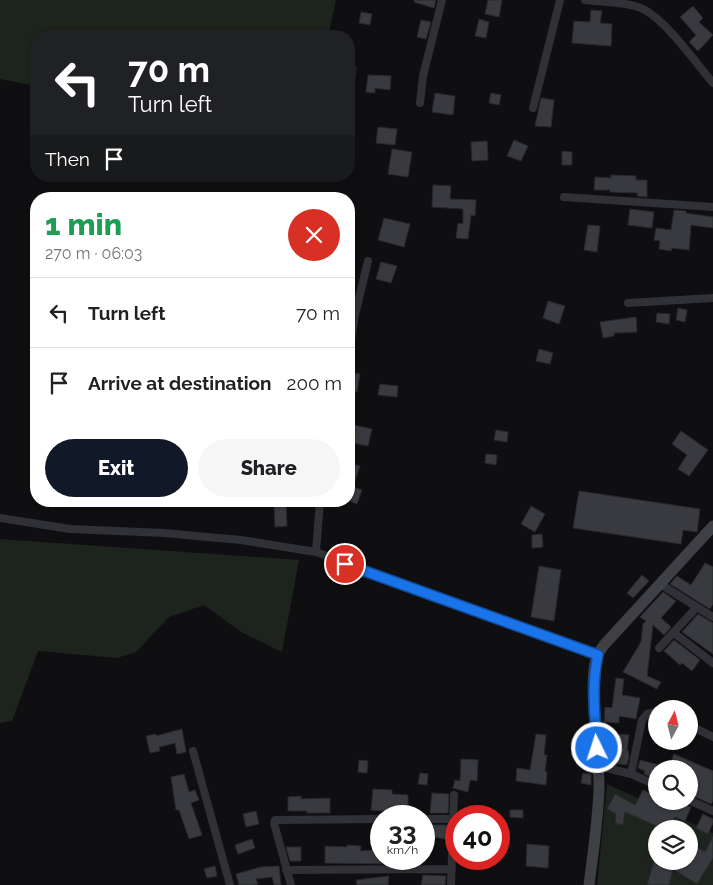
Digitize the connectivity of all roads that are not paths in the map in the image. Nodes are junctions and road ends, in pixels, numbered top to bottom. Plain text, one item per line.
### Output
1 (442, 0) edge
2 (560, 0) edge
3 (585, 0) edge
4 (713, 84) edge
5 (420, 103) dead end
6 (533, 108) dead end
7 (564, 197) dead end
8 (713, 207) edge
9 (368, 261) dead end
10 (713, 298) edge
11 (628, 303) dead end
12 (355, 315) edge
13 (320, 507) edge
14 (0, 518) edge
15 (713, 526) edge
16 (316, 552) junction
17 (660, 584) junction
18 (697, 606) junction
19 (713, 617) edge
20 (674, 633) junction
21 (660, 648) dead end
22 (598, 655) junction
23 (713, 663) edge
24 (648, 714) edge
25 (698, 730) edge
26 (713, 737) edge
27 (193, 751) dead end
28 (599, 766) junction
29 (631, 774) junction
30 (648, 781) edge
31 (454, 795) dead end
32 (698, 804) edge
33 (454, 805) edge
34 (713, 811) edge
35 (370, 819) edge
36 (445, 869) edge
37 (286, 870) junction
38 (452, 870) edge
39 (230, 885) edge
40 (291, 885) edge
41 (451, 885) edge
42 (589, 885) edge

1 - 5 street
2 - 6 street
3 - 4 street
7 - 8 street
9 - 12 street
10 - 11 street
13 - 16 street
14 - 16 street
15 - 17 street
16 - 22 street
17 - 18 street
17 - 22 street
18 - 19 street
18 - 20 street
20 - 21 street
20 - 23 street
22 - 28 street
24 - 29 street
25 - 26 street
27 - 39 street
28 - 29 street
28 - 42 street
29 - 30 street
31 - 33 street
32 - 34 street
35 - 37 street
36 - 37 street
37 - 40 street
38 - 41 street

